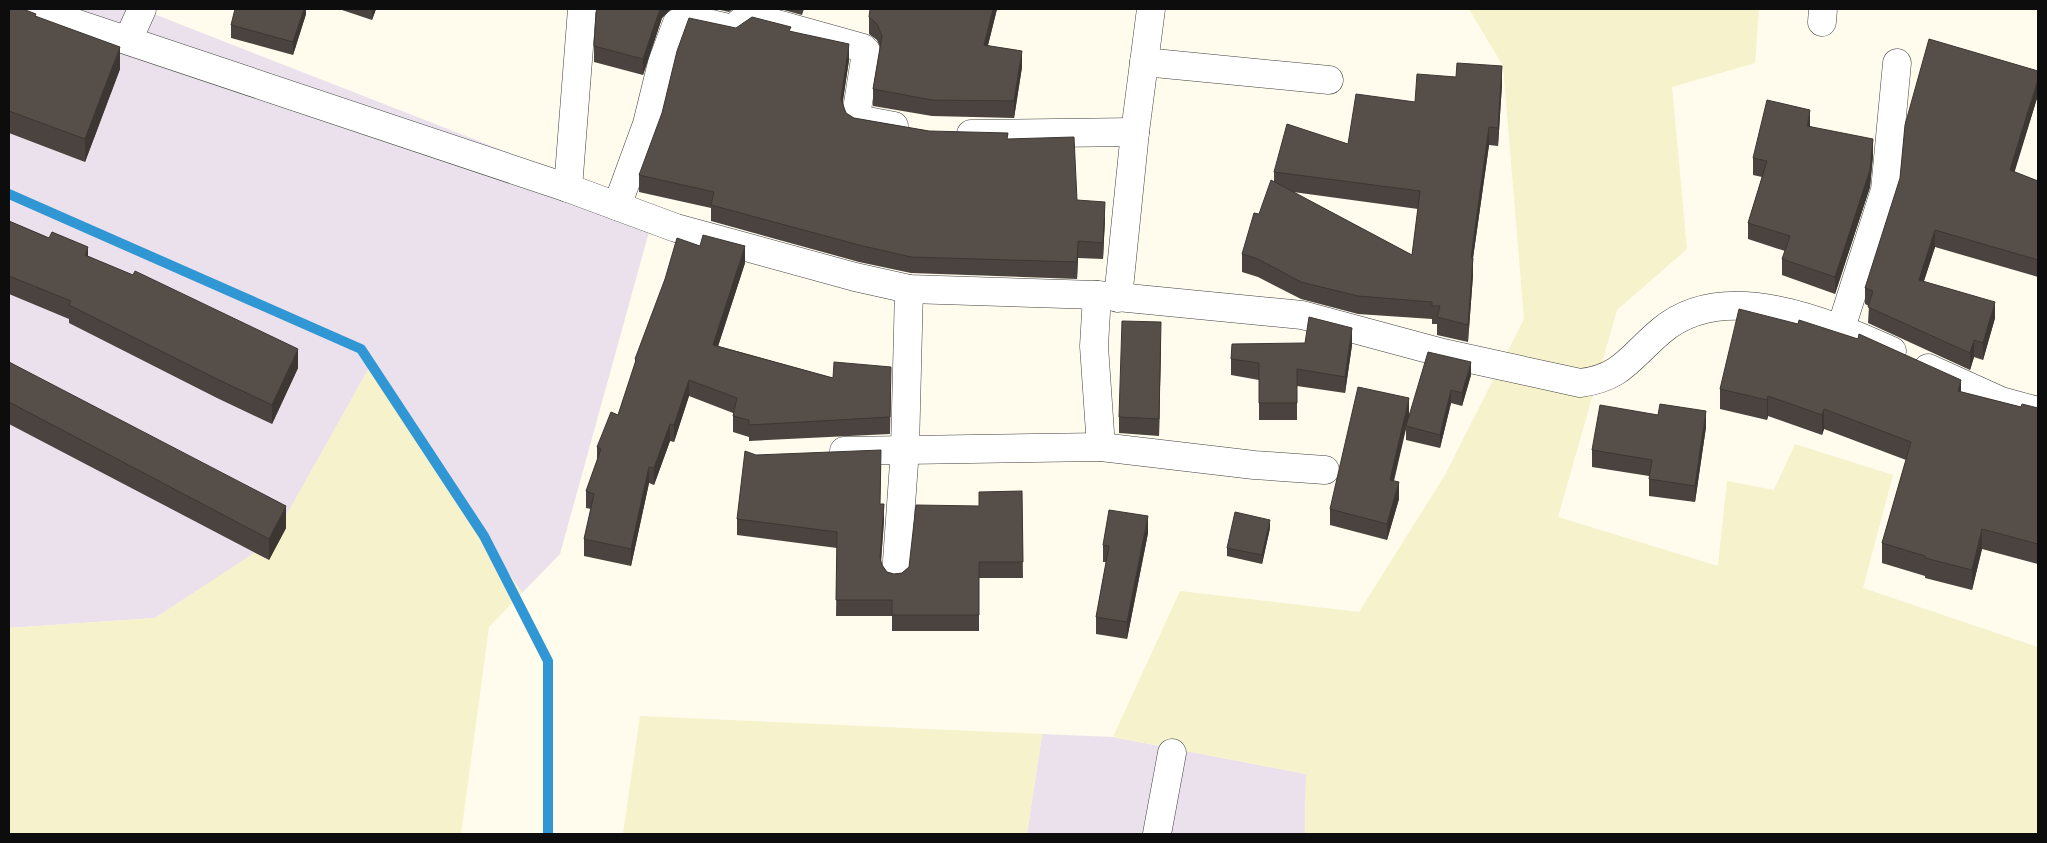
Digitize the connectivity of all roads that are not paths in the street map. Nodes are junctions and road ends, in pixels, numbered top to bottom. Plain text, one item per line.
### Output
1 (33, 9) edge
2 (142, 9) edge
3 (582, 9) edge
4 (1151, 9) edge
5 (803, 20) edge
6 (128, 40) junction
7 (1144, 62) junction
8 (1897, 63) dead end
9 (1329, 80) dead end
10 (921, 131) edge
11 (1134, 132) junction
12 (950, 133) edge
13 (568, 188) junction
14 (617, 206) junction
15 (909, 289) junction
16 (1108, 297) junction
17 (1841, 328) junction
18 (2038, 411) edge
19 (1101, 447) junction
20 (905, 449) junction
21 (820, 452) edge
22 (1325, 470) dead end
23 (896, 575) edge
24 (1172, 753) dead end
25 (1157, 834) edge

1 - 6 street
2 - 6 street
3 - 13 street
4 - 7 street
5 - 10 street
5 - 14 street
6 - 13 street
7 - 9 street
7 - 11 street
8 - 17 street
11 - 12 street
11 - 16 street
13 - 14 street
14 - 15 street
15 - 16 street
15 - 20 street
16 - 17 street
16 - 19 street
17 - 18 street
19 - 20 street
19 - 22 street
20 - 21 street
20 - 23 street
24 - 25 street

